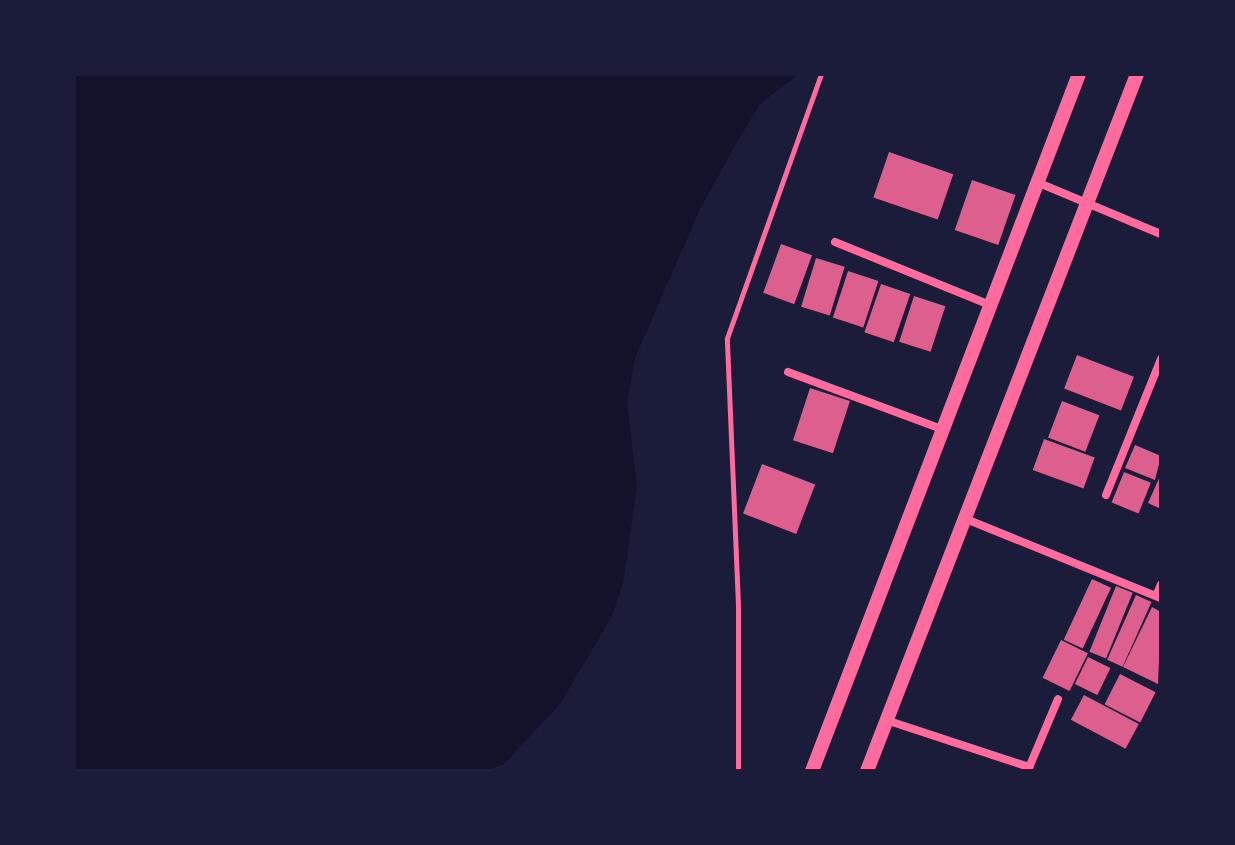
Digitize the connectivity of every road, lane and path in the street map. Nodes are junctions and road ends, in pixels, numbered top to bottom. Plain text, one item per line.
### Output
1 (821, 74) edge
2 (1079, 74) edge
3 (1137, 74) edge
4 (1039, 183) junction
5 (1087, 204) junction
6 (1161, 234) edge
7 (835, 242) dead end
8 (994, 306) junction
9 (1161, 359) edge
10 (788, 372) dead end
11 (945, 430) junction
12 (1106, 495) dead end
13 (966, 519) junction
14 (1161, 584) edge
15 (1158, 597) edge
16 (1058, 699) dead end
17 (885, 719) junction
18 (1028, 769) edge
19 (738, 771) edge
20 (812, 771) edge
21 (867, 771) edge

1 - 19 path
2 - 4 street
3 - 5 street
4 - 5 street
4 - 8 street
5 - 6 street
5 - 13 street
7 - 8 street
8 - 11 street
9 - 12 street
10 - 11 street
11 - 20 street
13 - 15 street
13 - 17 street
14 - 15 street
16 - 18 street
17 - 18 street
17 - 21 street

